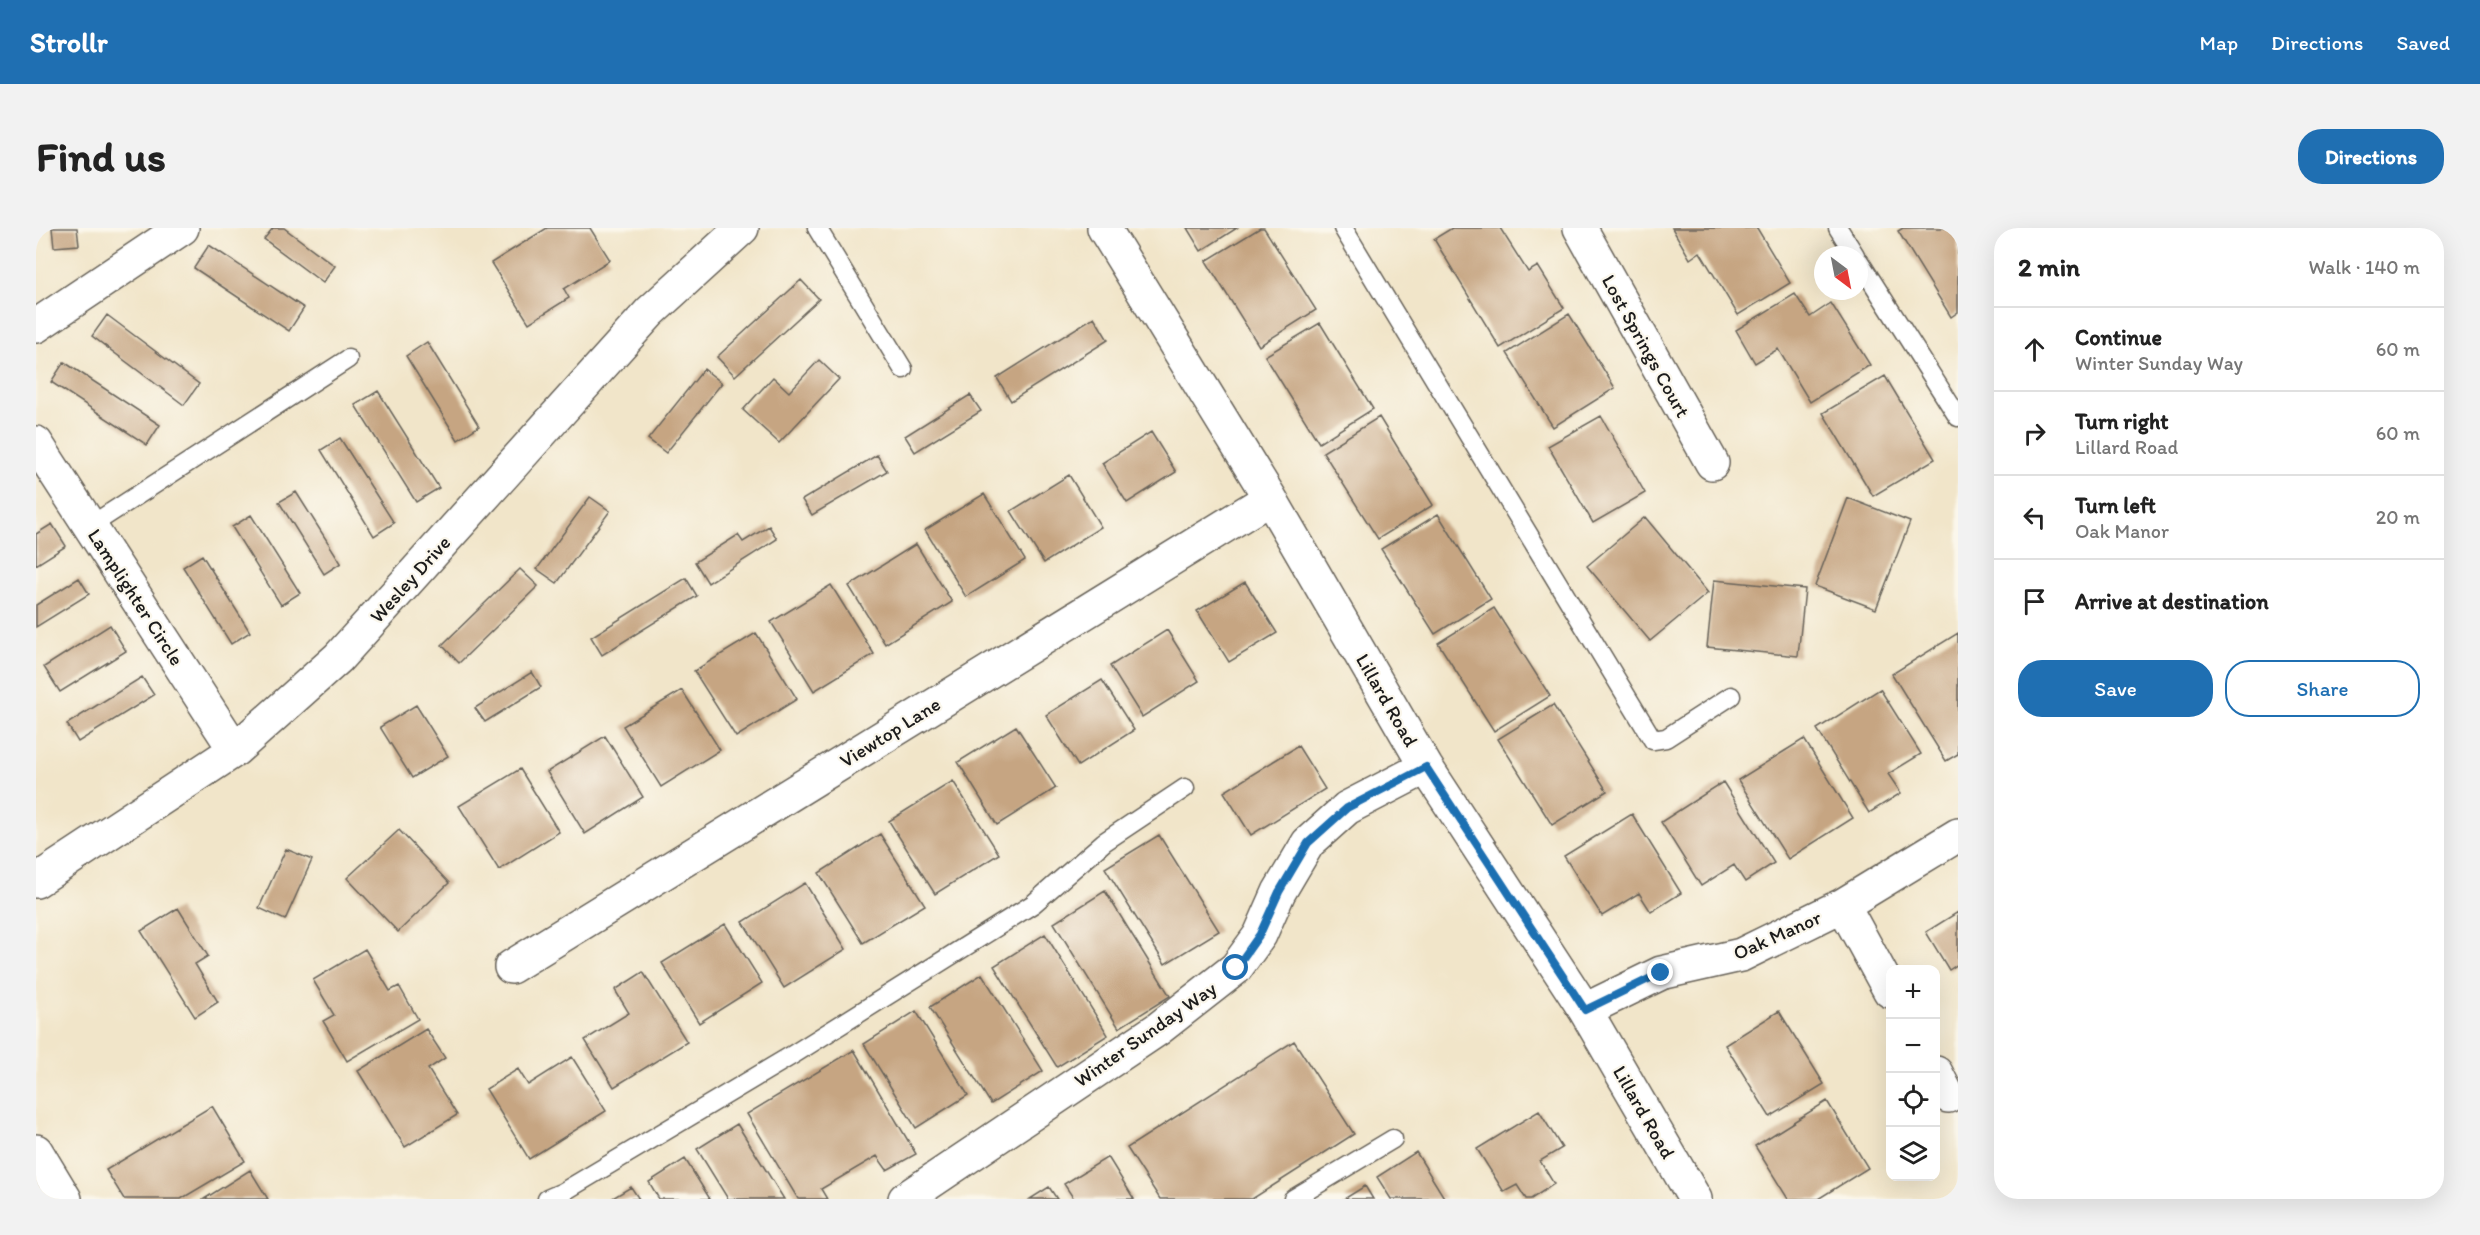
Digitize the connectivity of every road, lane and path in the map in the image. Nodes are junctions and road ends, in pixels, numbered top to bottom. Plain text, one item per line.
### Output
1 (183, 228) edge
2 (742, 228) edge
3 (817, 228) edge
4 (1104, 228) edge
5 (1342, 228) edge
6 (1580, 228) edge
7 (1838, 228) edge
8 (1849, 246) edge
9 (1868, 275) edge
10 (36, 326) edge
11 (348, 359) dead end
12 (903, 369) dead end
13 (1958, 417) edge
14 (36, 443) edge
15 (1712, 463) dead end
16 (1270, 498) junction
17 (90, 526) junction
18 (1731, 696) dead end
19 (235, 750) junction
20 (1426, 767) junction
21 (1185, 788) dead end
22 (1958, 835) edge
23 (36, 881) edge
24 (1843, 905) junction
25 (511, 966) dead end
26 (1886, 984) edge
27 (1585, 1010) junction
28 (1393, 1139) dead end
29 (36, 1151) edge
30 (1684, 1195) edge
31 (65, 1199) edge
32 (547, 1199) edge
33 (905, 1199) edge
34 (1293, 1199) edge

1 - 10 street
2 - 19 street, Wesley Drive
3 - 12 lane
4 - 16 street, Lillard Road
5 - 18 lane
6 - 15 street, Lost Springs Court
7 - 8 lane
9 - 13 lane
11 - 17 lane
14 - 17 street, Lamplighter Circle
16 - 20 street, Lillard Road
16 - 25 street, Viewtop Lane
17 - 19 street, Lamplighter Circle
19 - 23 street, Wesley Drive
20 - 27 street, Lillard Road
20 - 33 street, Winter Sunday Way
21 - 32 lane
22 - 24 street, Oak Manor
24 - 26 street
24 - 27 street, Oak Manor
27 - 30 street, Lillard Road
28 - 34 lane
29 - 31 street

